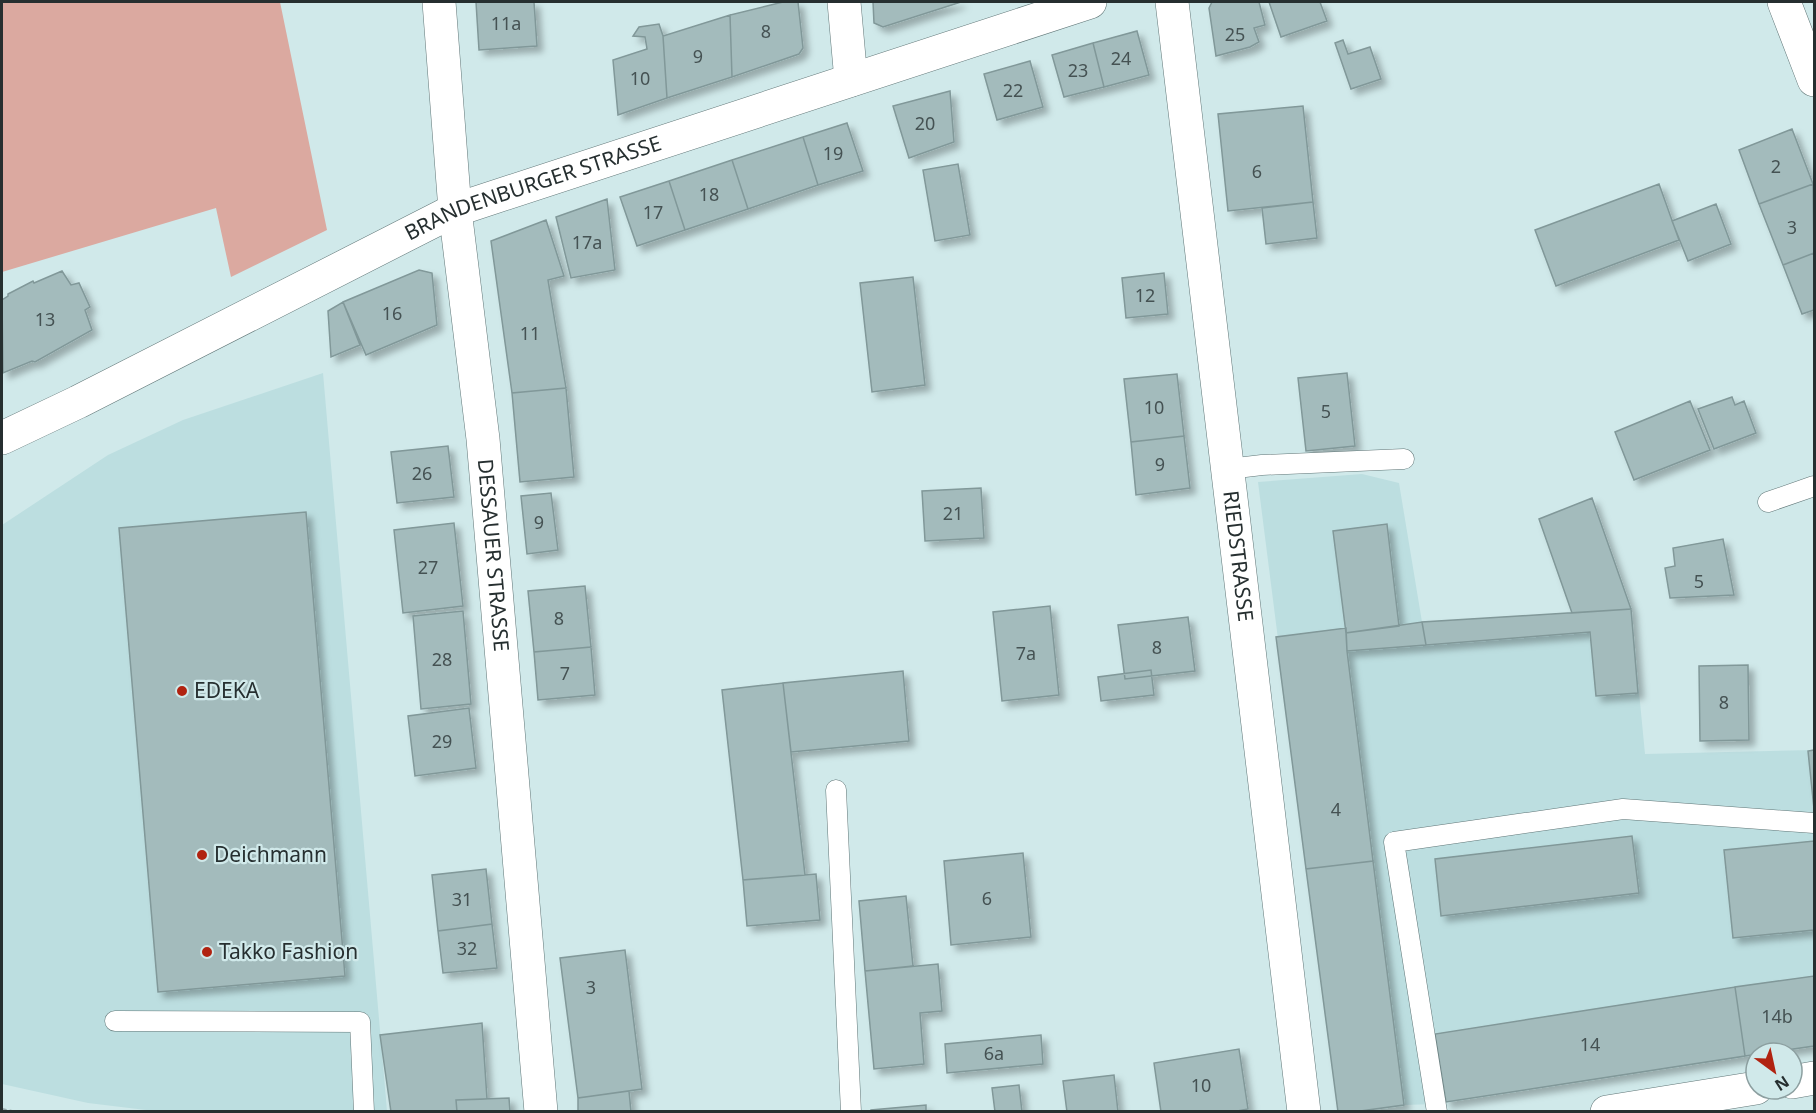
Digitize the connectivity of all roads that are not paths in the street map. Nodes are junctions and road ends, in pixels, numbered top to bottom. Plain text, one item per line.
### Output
1 (439, 2) edge
2 (844, 2) edge
3 (1090, 2) edge
4 (1172, 2) edge
5 (1784, 2) edge
6 (851, 80) junction
7 (1815, 80) edge
8 (455, 210) junction
9 (2, 438) edge
10 (1404, 459) dead end
11 (1228, 469) junction
12 (1815, 486) edge
13 (1768, 502) dead end
14 (836, 790) dead end
15 (1815, 823) edge
16 (115, 1021) dead end
17 (1744, 1090) edge
18 (364, 1112) edge
19 (541, 1112) edge
20 (851, 1112) edge
21 (1304, 1112) edge
22 (1437, 1112) edge
23 (1606, 1112) edge

1 - 8 street, DESSAUER STRASSE
2 - 6 street
3 - 6 street, BRANDENBURGER STRASSE
4 - 11 street, RIEDSTRASSE
5 - 7 street
6 - 8 street, BRANDENBURGER STRASSE
8 - 9 street, BRANDENBURGER STRASSE
8 - 19 street, DESSAUER STRASSE
10 - 11 lane
11 - 21 street, RIEDSTRASSE
12 - 13 lane
14 - 20 lane
15 - 22 lane
16 - 18 lane
17 - 23 street

